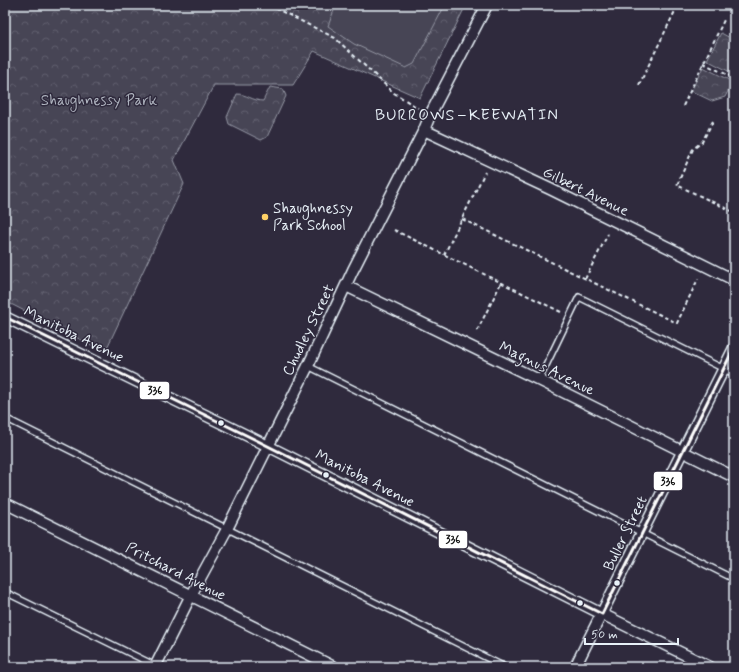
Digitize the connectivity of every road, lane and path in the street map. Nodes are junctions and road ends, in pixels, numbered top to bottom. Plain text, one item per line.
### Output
1 (269, 5) edge
2 (487, 5) edge
3 (678, 5) edge
4 (724, 20) dead end
5 (703, 63) junction
6 (734, 78) edge
7 (639, 84) dead end
8 (682, 106) dead end
9 (418, 108) dead end
10 (713, 121) dead end
11 (424, 130) junction
12 (485, 172) dead end
13 (734, 212) edge
14 (462, 219) junction
15 (394, 230) dead end
16 (608, 234) dead end
17 (444, 255) junction
18 (585, 278) junction
19 (698, 279) dead end
20 (734, 280) edge
21 (501, 283) junction
22 (346, 286) junction
23 (567, 309) dead end
24 (5, 317) edge
25 (478, 332) dead end
26 (734, 348) edge
27 (308, 366) junction
28 (724, 369) junction
29 (734, 374) edge
30 (539, 380) junction
31 (5, 418) edge
32 (268, 446) junction
33 (683, 451) junction
34 (734, 477) edge
35 (5, 503) edge
36 (227, 529) junction
37 (642, 534) junction
38 (734, 579) edge
39 (5, 592) edge
40 (191, 595) junction
41 (602, 614) junction
42 (157, 666) edge
43 (334, 667) edge
44 (505, 667) edge
45 (575, 667) edge
46 (710, 667) edge

1 - 9 path
2 - 11 street, Chudley Street
3 - 7 path
4 - 5 path
5 - 6 path
5 - 8 path
10 - 13 path
11 - 20 street, Gilbert Avenue
11 - 22 street, Chudley Street
12 - 14 path
14 - 17 path
14 - 18 path
15 - 17 path
16 - 18 path
17 - 21 path
18 - 19 path
21 - 23 path
21 - 25 path
22 - 27 street, Chudley Street
22 - 30 street, Magnus Avenue
24 - 32 street, Manitoba Avenue
26 - 28 street, Buller Street
27 - 32 street, Chudley Street
27 - 37 lane
28 - 29 lane
28 - 30 lane
28 - 33 street, Buller Street
30 - 33 street, Magnus Avenue
31 - 36 lane
32 - 36 street, Chudley Street
32 - 41 street, Manitoba Avenue
33 - 34 street, Magnus Avenue
33 - 37 street, Buller Street
35 - 40 street, Pritchard Avenue
36 - 40 street, Chudley Street
36 - 44 lane
37 - 38 lane
37 - 41 street, Buller Street
39 - 42 lane
40 - 42 street, Chudley Street
40 - 43 street, Pritchard Avenue
41 - 45 street, Buller Street
41 - 46 street, Manitoba Avenue

